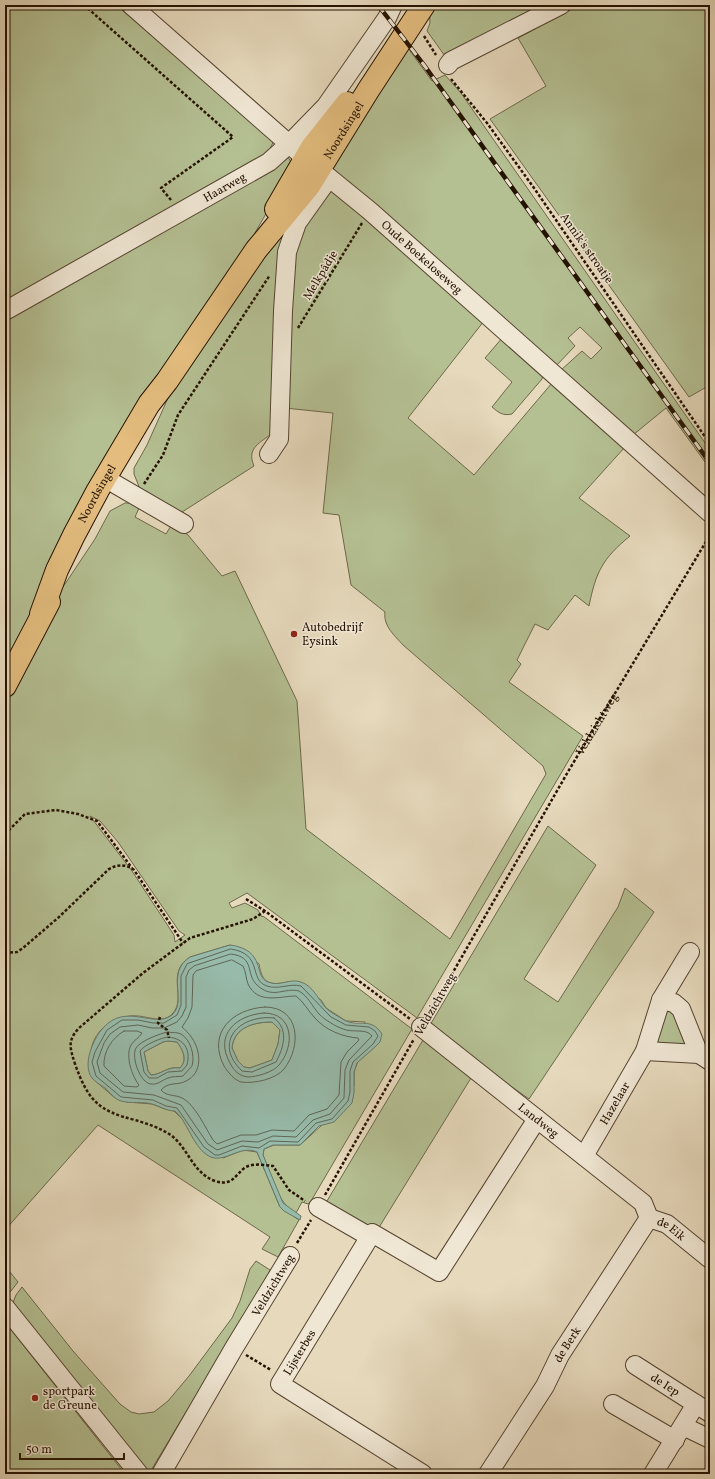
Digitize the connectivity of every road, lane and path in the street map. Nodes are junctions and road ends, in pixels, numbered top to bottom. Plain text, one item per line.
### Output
1 (84, 5) edge
2 (131, 5) edge
3 (393, 5) edge
4 (561, 5) edge
5 (418, 8) edge
6 (448, 65) junction
7 (311, 162) junction
8 (181, 211) junction
9 (370, 211) junction
10 (272, 271) dead end
11 (5, 311) edge
12 (283, 311) junction
13 (167, 381) junction
14 (710, 444) edge
15 (269, 454) dead end
16 (115, 484) junction
17 (136, 498) junction
18 (710, 513) edge
19 (184, 524) dead end
20 (710, 535) edge
21 (41, 614) junction
22 (5, 686) edge
23 (5, 834) edge
24 (134, 870) junction
25 (246, 899) dead end
26 (265, 910) junction
27 (183, 943) junction
28 (690, 952) dead end
29 (5, 953) edge
30 (661, 1000) junction
31 (160, 1017) dead end
32 (421, 1027) junction
33 (168, 1038) dead end
34 (645, 1051) junction
35 (704, 1057) edge
36 (537, 1119) junction
37 (584, 1156) junction
38 (318, 1208) junction
39 (649, 1218) junction
40 (370, 1237) junction
41 (290, 1256) joint
42 (710, 1258) edge
43 (5, 1307) edge
44 (234, 1348) junction
45 (635, 1365) dead end
46 (283, 1378) junction
47 (613, 1404) dead end
48 (703, 1409) edge
49 (679, 1433) junction
50 (710, 1440) edge
51 (139, 1474) edge
52 (161, 1474) edge
53 (423, 1474) edge
54 (488, 1474) edge
55 (653, 1474) edge

1 - 8 path
2 - 7 street, Oude Boekeloseweg
3 - 7 street, Haarweg
4 - 6 street
5 - 6 path
5 - 7 main road, Noordsingel
6 - 14 path, Annik's stroatje
7 - 8 street, Haarweg
7 - 9 street, Oude Boekeloseweg
7 - 12 street
7 - 13 main road, Noordsingel
8 - 11 street, Haarweg
9 - 12 path, Melkpâdje
9 - 18 street, Oude Boekeloseweg
10 - 17 path
12 - 15 street
13 - 16 main road, Noordsingel
13 - 21 main road, Noordsingel
16 - 17 street
16 - 21 main road, Noordsingel
17 - 19 street
20 - 32 path, Veldzichtweg
21 - 22 main road, Noordsingel
23 - 24 path
24 - 27 path
24 - 29 path
25 - 26 path
26 - 27 path
26 - 32 path
27 - 38 path
28 - 30 street, Hazelaar
30 - 34 street, Hazelaar
30 - 35 street
31 - 33 path
32 - 36 street, Landweg
32 - 38 path, Veldzichtweg
34 - 35 street
34 - 37 street, Hazelaar
36 - 37 street, Landweg
36 - 40 street
37 - 39 street, Landweg
38 - 40 street
38 - 41 path, Veldzichtweg
39 - 42 street, de Eik
39 - 54 street, de Berk
40 - 46 street, Lijsterbes
41 - 44 street, Veldzichtweg
43 - 51 street
44 - 46 path
44 - 52 street, Veldzichtweg
45 - 48 street, de Iep
46 - 53 street, Lijsterbes
47 - 49 street
48 - 49 street, de Iep
49 - 50 street
49 - 55 street, de Iep

